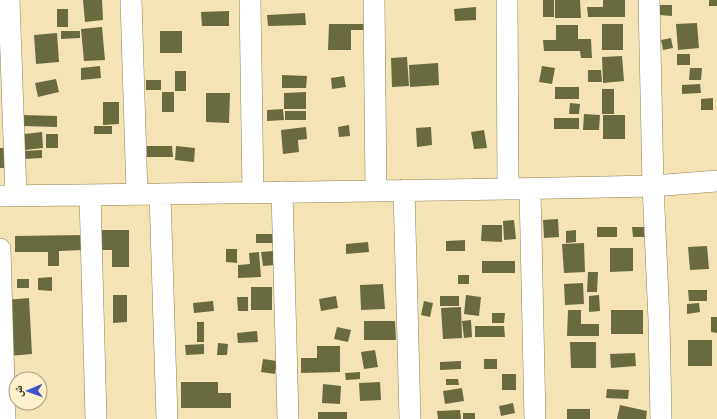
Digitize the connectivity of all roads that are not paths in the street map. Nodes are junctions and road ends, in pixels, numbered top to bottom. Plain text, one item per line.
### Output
1 (9, 0) edge
2 (132, 0) edge
3 (250, 0) edge
4 (374, 0) edge
5 (507, 0) edge
6 (649, 0) edge
7 (717, 181) edge
8 (653, 186) junction
9 (508, 189) junction
10 (530, 189) junction
11 (404, 190) junction
12 (376, 191) junction
13 (282, 192) junction
14 (253, 193) junction
15 (137, 194) junction
16 (160, 194) junction
17 (8, 195) edge
18 (90, 195) junction
19 (0, 249) edge
20 (5, 419) edge
21 (96, 419) edge
22 (167, 419) edge
23 (288, 419) edge
24 (410, 419) edge
25 (535, 419) edge
26 (661, 419) edge

1 - 17 street
2 - 15 street
3 - 14 street
4 - 12 street
5 - 9 street
6 - 8 street
7 - 8 street
8 - 10 street
8 - 26 street
9 - 10 street
9 - 11 street
10 - 25 street
11 - 12 street
11 - 24 street
12 - 13 street
13 - 14 street
13 - 23 street
14 - 16 street
15 - 16 street
15 - 18 street
16 - 22 street
17 - 18 street
18 - 21 street
19 - 20 street

